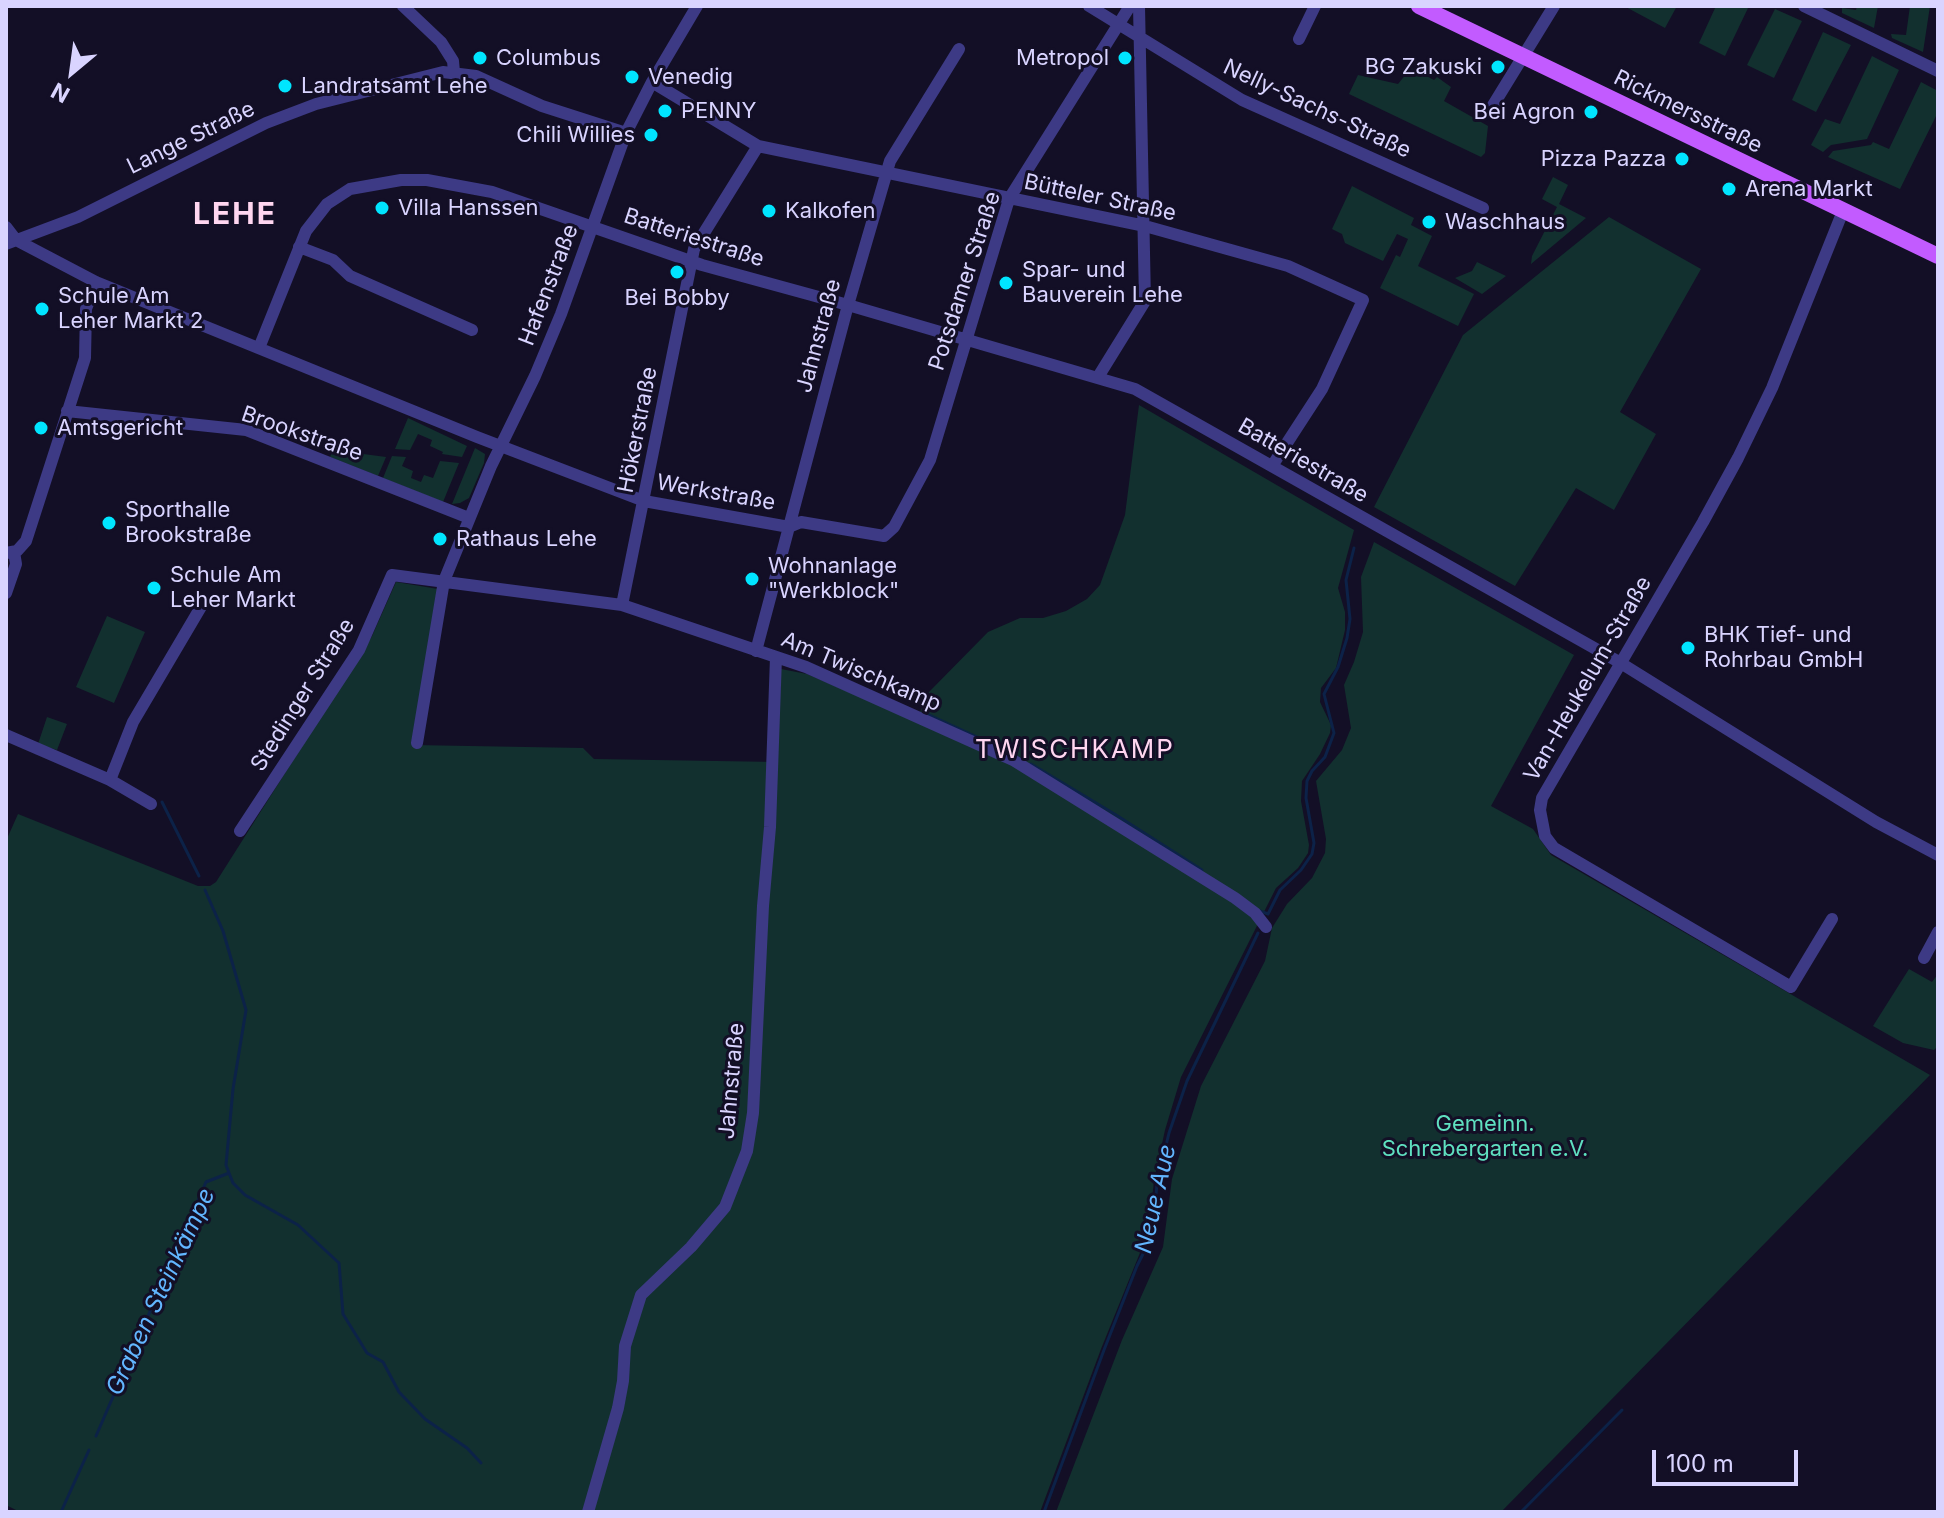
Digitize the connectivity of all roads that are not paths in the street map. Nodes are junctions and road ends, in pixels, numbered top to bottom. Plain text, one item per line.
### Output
1 (403, 6) edge
2 (697, 6) edge
3 (1089, 6) edge
4 (1130, 6) edge
5 (1139, 6) edge
6 (1315, 6) edge
7 (1419, 6) edge
8 (1554, 6) edge
9 (1804, 6) edge
10 (1119, 25) junction
11 (1140, 38) junction
12 (1299, 39) dead end
13 (959, 49) dead end
14 (1523, 56) junction
15 (1938, 71) edge
16 (454, 72) junction
17 (652, 82) junction
18 (1492, 107) dead end
19 (626, 133) junction
20 (758, 146) junction
21 (886, 174) junction
22 (1009, 199) junction
23 (1483, 208) dead end
24 (1843, 211) junction
25 (593, 226) junction
26 (1145, 226) junction
27 (6, 227) edge
28 (11, 242) edge
29 (299, 247) junction
30 (1938, 256) edge
31 (691, 261) junction
32 (96, 282) junction
33 (848, 305) junction
34 (472, 330) dead end
35 (968, 339) junction
36 (259, 348) junction
37 (1098, 377) junction
38 (67, 411) junction
39 (501, 445) junction
40 (1272, 466) junction
41 (644, 501) junction
42 (469, 518) junction
43 (789, 527) junction
44 (884, 536) joint
45 (10, 553) edge
46 (392, 575) joint
47 (444, 581) junction
48 (6, 593) edge
49 (205, 600) dead end
50 (622, 605) junction
51 (756, 651) junction
52 (776, 657) junction
53 (1619, 662) junction
54 (6, 735) edge
55 (417, 743) dead end
56 (110, 780) junction
57 (151, 804) dead end
58 (240, 831) dead end
59 (1938, 855) edge
60 (1832, 919) dead end
61 (1266, 927) dead end
62 (1938, 932) edge
63 (1924, 958) dead end
64 (588, 1512) edge

1 - 16 street
2 - 17 street, Hafenstraße
3 - 10 street, Nelly-Sachs-Straße
4 - 10 street, Potsdamer Straße
5 - 11 street
6 - 12 street
7 - 14 main road, Rickmersstraße
8 - 14 street
9 - 15 street
10 - 11 street, Nelly-Sachs-Straße
10 - 22 street, Potsdamer Straße
11 - 23 street, Nelly-Sachs-Straße
11 - 26 street
13 - 21 street, Jahnstraße
14 - 18 street
14 - 24 main road, Rickmersstraße
16 - 19 street, Lange Straße
16 - 28 street, Lange Straße
17 - 19 street, Hafenstraße
17 - 20 street, Bütteler Straße
19 - 25 street, Hafenstraße
20 - 21 street, Bütteler Straße
20 - 31 street, Hökerstraße
21 - 22 street, Bütteler Straße
21 - 33 street, Jahnstraße
22 - 26 street, Bütteler Straße
22 - 35 street, Potsdamer Straße
24 - 30 main road, Rickmersstraße
24 - 53 street, Van-Heukelum-Straße
25 - 29 street, Batteriestraße
25 - 31 street, Batteriestraße
25 - 39 street, Hafenstraße
26 - 37 street
26 - 40 street, Bütteler Straße
27 - 28 street
28 - 32 street, Werkstraße
29 - 34 street
29 - 36 street, Batteriestraße
31 - 33 street, Batteriestraße
31 - 41 street, Hökerstraße
32 - 36 street, Werkstraße
32 - 38 street
33 - 35 street, Batteriestraße
33 - 43 street, Jahnstraße
35 - 37 street, Batteriestraße
35 - 44 street, Potsdamer Straße
36 - 39 street, Werkstraße
37 - 40 street, Batteriestraße
38 - 42 street, Brookstraße
38 - 45 street
39 - 41 street, Werkstraße
39 - 42 street, Hafenstraße
40 - 53 street, Batteriestraße
41 - 43 street, Werkstraße
41 - 50 street, Hökerstraße
42 - 47 street, Hafenstraße
43 - 44 street, Werkstraße
43 - 51 street, Jahnstraße
45 - 48 street
46 - 47 street, Am Twischkamp
46 - 58 street, Stedinger Straße
47 - 50 street, Am Twischkamp
47 - 55 street, Hafenstraße
49 - 56 street
50 - 51 street, Am Twischkamp
51 - 52 street, Am Twischkamp
52 - 61 street, Am Twischkamp
52 - 64 street, Jahnstraße
53 - 59 street, Batteriestraße
53 - 60 street, Van-Heukelum-Straße
54 - 56 street
56 - 57 street
62 - 63 street

